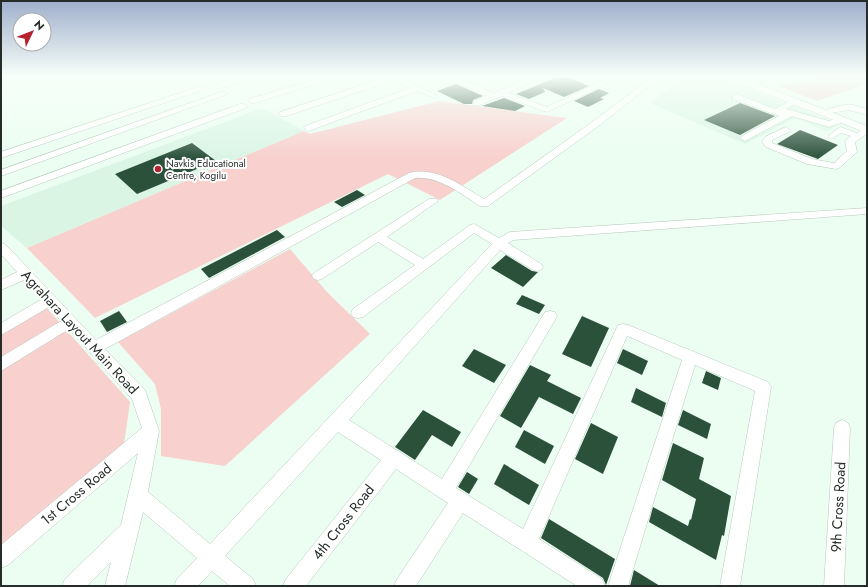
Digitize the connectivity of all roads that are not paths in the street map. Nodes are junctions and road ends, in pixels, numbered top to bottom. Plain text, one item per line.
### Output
1 (154, 104) edge
2 (185, 104) edge
3 (312, 104) edge
4 (372, 104) edge
5 (529, 104) edge
6 (558, 104) edge
7 (621, 104) edge
8 (757, 104) edge
9 (788, 104) edge
10 (802, 104) edge
11 (814, 104) edge
12 (244, 106) dead end
13 (831, 111) junction
14 (867, 112) edge
15 (283, 114) dead end
16 (788, 115) junction
17 (841, 120) junction
18 (865, 127) edge
19 (308, 128) dead end
20 (786, 130) dead end
21 (832, 136) dead end
22 (745, 138) dead end
23 (1, 155) edge
24 (1, 173) edge
25 (1, 195) edge
26 (433, 201) dead end
27 (867, 210) edge
28 (379, 237) junction
29 (499, 244) junction
30 (1, 247) edge
31 (424, 265) junction
32 (537, 267) dead end
33 (26, 274) junction
34 (318, 276) dead end
35 (1, 285) edge
36 (50, 300) junction
37 (358, 313) dead end
38 (550, 316) dead end
39 (70, 322) junction
40 (1, 330) edge
41 (94, 348) junction
42 (690, 357) junction
43 (1, 365) edge
44 (337, 422) junction
45 (842, 428) dead end
46 (151, 431) junction
47 (394, 457) junction
48 (453, 495) junction
49 (138, 496) junction
50 (129, 531) junction
51 (527, 543) junction
52 (211, 557) junction
53 (1, 558) edge
54 (72, 586) edge
55 (115, 586) edge
56 (184, 586) edge
57 (246, 586) edge
58 (293, 586) edge
59 (404, 586) edge
60 (595, 586) edge
61 (618, 586) edge
62 (730, 586) edge
63 (834, 586) edge

1 - 23 street
2 - 24 street
3 - 15 street
4 - 19 street
5 - 6 street
7 - 41 street
8 - 16 street
9 - 16 street
10 - 17 main road
11 - 13 main road
12 - 25 street
13 - 14 street
13 - 18 main road
16 - 17 street
16 - 22 street
17 - 18 main road
18 - 20 street
18 - 21 street
26 - 28 street
27 - 29 street
28 - 31 street
28 - 34 street
29 - 31 street
29 - 32 street
29 - 44 street
30 - 33 street, Agrahara Layout Main Road
31 - 37 street
33 - 35 street
33 - 36 street, Agrahara Layout Main Road
36 - 39 street, Agrahara Layout Main Road
36 - 40 street
38 - 48 street
39 - 41 street, Agrahara Layout Main Road
39 - 43 street
41 - 46 street, Agrahara Layout Main Road
42 - 51 street
42 - 61 street
42 - 62 street
44 - 47 street
44 - 52 street
45 - 63 street, 9th Cross Road
46 - 49 street, Agrahara Layout Main Road
46 - 53 street, 1st Cross Road
47 - 48 street
47 - 58 street, 4th Cross Road
48 - 51 street
48 - 59 street
49 - 50 street, Agrahara Layout Main Road
49 - 52 street
50 - 54 street
50 - 55 street, Agrahara Layout Main Road
51 - 60 street
52 - 56 street
52 - 57 street

